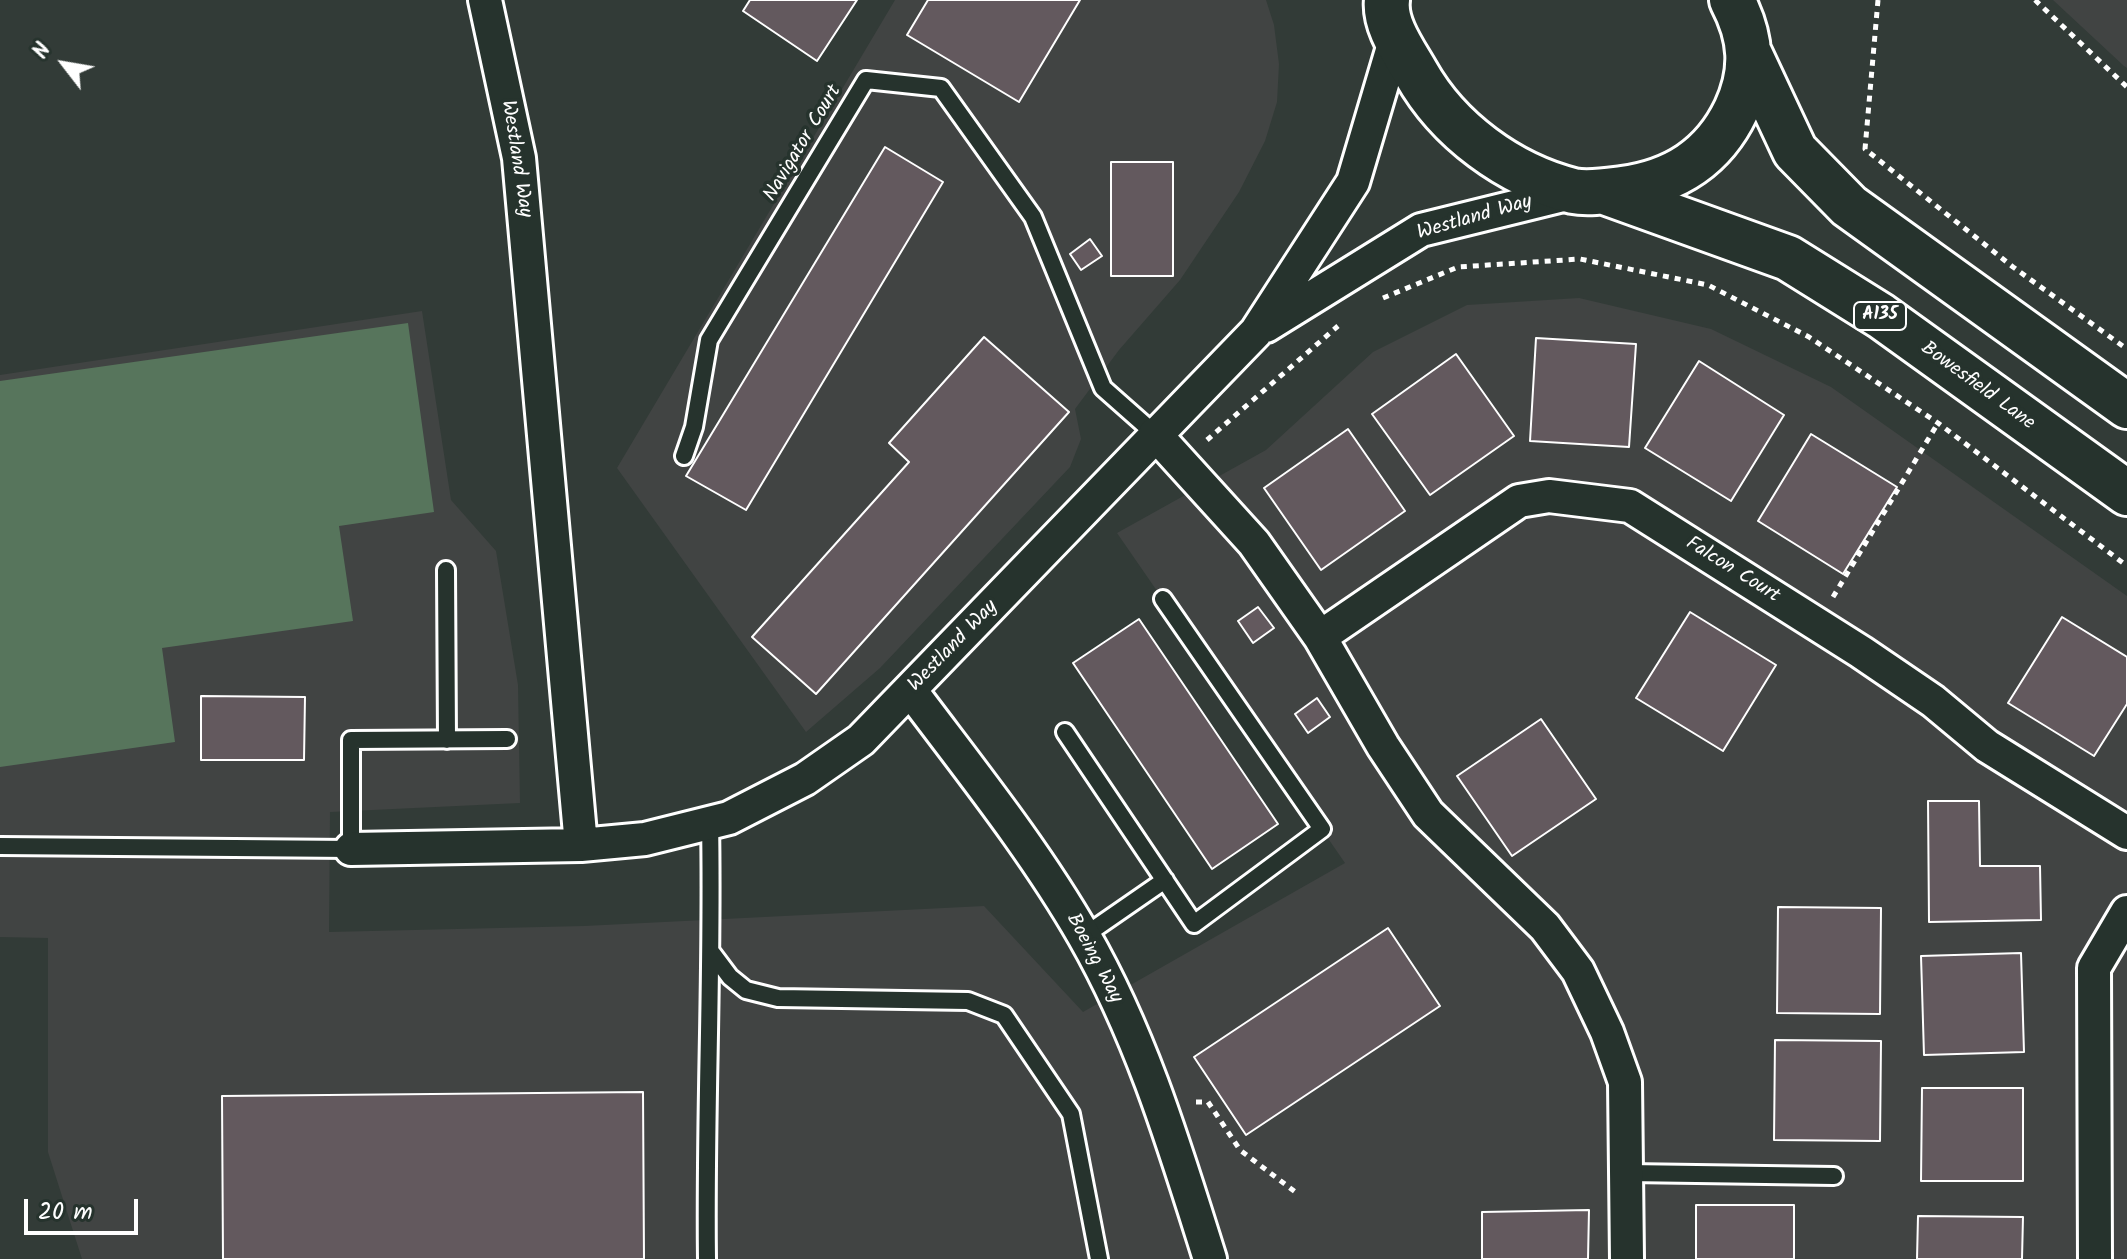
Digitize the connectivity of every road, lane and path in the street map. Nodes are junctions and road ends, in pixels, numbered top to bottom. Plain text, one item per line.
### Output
1 (485, 0) edge
2 (1878, 0) edge
3 (2035, 0) edge
4 (1388, 11) edge
5 (1746, 20) edge
6 (2127, 87) edge
7 (1590, 192) junction
8 (1374, 302) dead end
9 (1348, 318) dead end
10 (1256, 332) junction
11 (2127, 349) edge
12 (2127, 406) edge
13 (1938, 423) junction
14 (1155, 434) junction
15 (684, 456) dead end
16 (1183, 461) junction
17 (2127, 493) edge
18 (2127, 566) edge
19 (446, 570) dead end
20 (1163, 599) dead end
21 (1817, 624) junction
22 (1320, 637) junction
23 (911, 691) junction
24 (1065, 732) dead end
25 (507, 739) dead end
26 (447, 740) junction
27 (710, 823) junction
28 (2127, 833) edge
29 (581, 845) junction
30 (0, 846) edge
31 (351, 849) junction
32 (1165, 880) junction
33 (2127, 912) edge
34 (1084, 936) junction
35 (712, 953) junction
36 (1159, 1103) junction
37 (1628, 1173) junction
38 (1834, 1176) dead end
39 (1298, 1194) dead end
40 (707, 1259) edge
41 (1099, 1259) edge
42 (1210, 1259) edge
43 (1627, 1259) edge
44 (2095, 1259) edge

1 - 29 street, Westland Way
2 - 11 path
3 - 6 path
4 - 7 main road, A135
4 - 10 street, Westland Way
5 - 7 main road, A135
5 - 12 main road, A135
7 - 10 street, Westland Way
7 - 17 main road, Bowesfield Lane / A135
8 - 13 path
9 - 16 path
10 - 14 street, Westland Way
13 - 18 path
13 - 21 path
14 - 15 lane, Navigator Court
14 - 16 street
14 - 23 street, Westland Way
16 - 22 street
19 - 26 lane
20 - 32 lane
21 - 22 street, Falcon Court
21 - 28 street, Falcon Court
22 - 37 street
23 - 27 street, Westland Way
23 - 34 street, Boeing Way
24 - 32 lane
25 - 26 lane
26 - 31 lane
27 - 29 street, Westland Way
27 - 35 lane
29 - 31 street, Westland Way
30 - 31 lane
32 - 34 lane
33 - 44 street
34 - 36 street, Boeing Way
35 - 40 lane
35 - 41 lane
36 - 39 path
36 - 42 street, Boeing Way
37 - 38 lane
37 - 43 street

